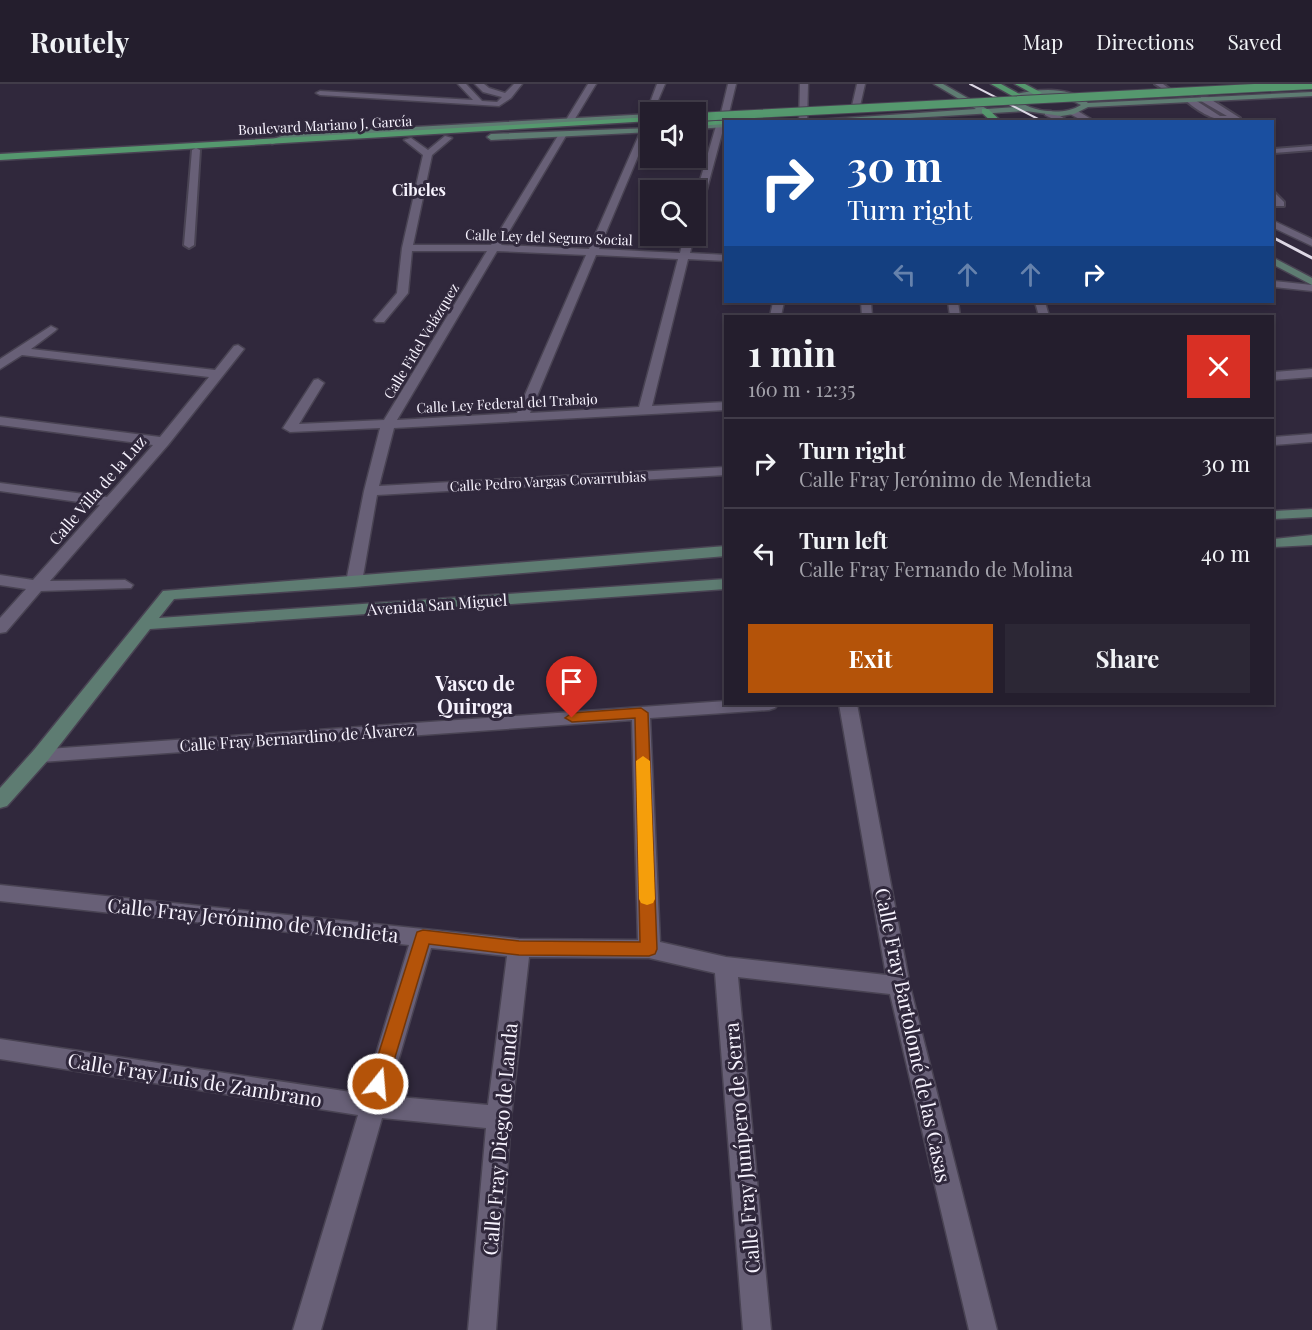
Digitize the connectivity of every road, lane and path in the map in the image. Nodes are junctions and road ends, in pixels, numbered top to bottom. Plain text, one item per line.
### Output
1 (336, 84) edge
2 (374, 84) edge
3 (462, 84) edge
4 (479, 84) edge
5 (518, 84) edge
6 (592, 84) edge
7 (661, 84) edge
8 (732, 84) edge
9 (804, 84) edge
10 (861, 84) edge
11 (938, 84) edge
12 (995, 84) edge
13 (1019, 84) edge
14 (1158, 84) edge
15 (1282, 84) edge
16 (1168, 90) junction
17 (1312, 92) edge
18 (1038, 93) junction
19 (1112, 94) junction
20 (508, 96) junction
21 (1070, 96) junction
22 (1016, 97) junction
23 (386, 98) junction
24 (1204, 99) junction
25 (1189, 100) junction
26 (968, 101) junction
27 (655, 102) edge
28 (1128, 103) junction
29 (481, 104) junction
30 (1086, 105) junction
31 (856, 106) junction
32 (804, 109) junction
33 (1026, 109) junction
34 (909, 111) junction
35 (985, 111) junction
36 (1073, 112) junction
37 (1048, 113) junction
38 (706, 116) edge
39 (706, 118) edge
40 (570, 120) junction
41 (724, 120) edge
42 (731, 120) edge
43 (763, 120) edge
44 (803, 120) edge
45 (821, 120) edge
46 (895, 120) edge
47 (996, 120) edge
48 (1001, 120) edge
49 (1063, 120) edge
50 (1088, 120) edge
51 (724, 121) edge
52 (640, 123) edge
53 (640, 123) edge
54 (640, 123) edge
55 (640, 124) edge
56 (706, 124) edge
57 (563, 134) junction
58 (448, 138) junction
59 (640, 139) edge
60 (408, 140) junction
61 (272, 141) junction
62 (366, 141) junction
63 (1312, 148) edge
64 (196, 150) junction
65 (1274, 151) edge
66 (428, 154) junction
67 (0, 157) edge
68 (45, 157) junction
69 (0, 162) edge
70 (706, 180) edge
71 (1274, 195) edge
72 (1274, 204) edge
73 (1277, 226) edge
74 (1312, 229) edge
75 (1312, 243) edge
76 (189, 245) dead end
77 (686, 246) edge
78 (496, 248) junction
79 (407, 249) junction
80 (590, 253) junction
81 (683, 258) junction
82 (724, 258) edge
83 (1274, 261) edge
84 (1312, 282) edge
85 (1274, 284) edge
86 (1312, 288) edge
87 (380, 320) dead end
88 (51, 329) dead end
89 (238, 349) dead end
90 (20, 351) junction
91 (0, 365) edge
92 (1312, 373) edge
93 (219, 374) junction
94 (1274, 376) edge
95 (318, 383) dead end
96 (724, 406) edge
97 (645, 410) junction
98 (522, 416) junction
99 (0, 421) edge
100 (388, 424) junction
101 (1312, 438) edge
102 (1274, 441) edge
103 (163, 442) junction
104 (724, 471) edge
105 (0, 487) edge
106 (371, 491) junction
107 (111, 502) junction
108 (1312, 513) edge
109 (1274, 515) edge
110 (1312, 540) edge
111 (1274, 543) edge
112 (724, 551) edge
113 (0, 580) edge
114 (354, 582) junction
115 (724, 584) edge
116 (125, 585) dead end
117 (38, 586) junction
118 (147, 624) junction
119 (0, 628) edge
120 (756, 705) edge
121 (848, 705) edge
122 (641, 713) junction
123 (41, 755) junction
124 (0, 801) edge
125 (0, 893) edge
126 (423, 936) junction
127 (519, 948) junction
128 (649, 949) junction
129 (726, 966) junction
130 (899, 986) junction
131 (0, 1049) edge
132 (372, 1106) junction
133 (499, 1118) junction
134 (307, 1330) edge
135 (482, 1330) edge
136 (757, 1330) edge
137 (982, 1330) edge

1 - 23 street
2 - 23 street
3 - 29 street
4 - 20 street
5 - 20 street
6 - 40 street
7 - 27 street
8 - 41 street
9 - 32 street
10 - 31 street
11 - 26 street
12 - 22 main road
13 - 18 main road
14 - 16 lane
15 - 16 street
16 - 19 street
17 - 24 street
17 - 34 main road
17 - 38 main road, bridge
18 - 21 street
18 - 22 street
19 - 21 street
19 - 28 street
20 - 29 street
21 - 30 street
22 - 26 street
22 - 33 street
23 - 29 street
24 - 25 street
24 - 25 lane
25 - 28 street
26 - 31 street
26 - 35 street
28 - 30 street
30 - 36 street
31 - 32 street
32 - 42 street
32 - 44 street
33 - 35 street
33 - 37 street
34 - 43 main road
34 - 46 main road
35 - 45 street
35 - 47 main road
35 - 48 street
36 - 37 street
36 - 50 street
37 - 49 street
39 - 51 street
40 - 52 street
40 - 61 street
51 - 56 street
51 - 70 street
53 - 62 main road, Boulevard Mariano J. García
54 - 61 main road, Boulevard Mariano J. García
55 - 57 street
57 - 58 street
57 - 78 street, Calle Fidel Velázquez
58 - 60 street
58 - 66 street
59 - 80 street
60 - 62 street
60 - 66 street
61 - 68 main road, Boulevard Mariano J. García
62 - 64 main road, Boulevard Mariano J. García
63 - 65 lane
64 - 68 main road, Boulevard Mariano J. García
64 - 76 lane
66 - 79 street
67 - 68 main road, Boulevard Mariano J. García
68 - 69 main road, Boulevard Mariano J. García
71 - 72 lane
73 - 74 street
73 - 75 street
77 - 81 street
78 - 79 street, Calle Ley del Seguro Social
78 - 80 street, Calle Ley del Seguro Social
78 - 100 street, Calle Fidel Velázquez
79 - 87 street
80 - 81 street, Calle Ley del Seguro Social
80 - 98 street
81 - 82 street, Calle Ley del Seguro Social
81 - 97 street
83 - 84 street
85 - 86 street
88 - 90 street
89 - 93 street, Calle Villa de la Luz
90 - 91 street
90 - 93 street
92 - 94 street
93 - 103 street, Calle Villa de la Luz
95 - 100 street, Calle Ley Federal del Trabajo
96 - 97 street, Calle Ley Federal del Trabajo
97 - 98 street, Calle Ley Federal del Trabajo
98 - 100 street, Calle Ley Federal del Trabajo
99 - 103 street
100 - 106 street, Calle Fidel Velázquez
101 - 102 street
103 - 107 street, Calle Villa de la Luz
104 - 106 street, Calle Pedro Vargas Covarrubias
105 - 107 street
106 - 114 street, Calle Fidel Velázquez
107 - 117 street, Calle Villa de la Luz
108 - 109 street
110 - 111 street
112 - 114 street, Avenida San Miguel
113 - 117 street
114 - 118 street, Avenida San Miguel
115 - 118 street, Avenida San Miguel
116 - 117 street
117 - 119 street, Calle Villa de la Luz
118 - 123 street
120 - 122 street, Calle Fray Bernardino de Álvarez
121 - 130 street, Calle Fray Bartolomé de las Casas
122 - 123 street, Calle Fray Bernardino de Álvarez
122 - 128 street
123 - 124 street
125 - 126 street, Calle Fray Jerónimo de Mendieta
126 - 127 street, Calle Fray Jerónimo de Mendieta
126 - 132 street
127 - 128 street, Calle Fray Jerónimo de Mendieta
127 - 133 street, Calle Fray Diego de Landa
128 - 129 street, Calle Fray Jerónimo de Mendieta
129 - 130 street, Calle Fray Jerónimo de Mendieta
129 - 136 street, Calle Fray Junípero de Serra
130 - 137 street, Calle Fray Bartolomé de las Casas
131 - 132 street, Calle Fray Luis de Zambrano
132 - 133 street, Calle Fray Luis de Zambrano
132 - 134 street
133 - 135 street, Calle Fray Diego de Landa

